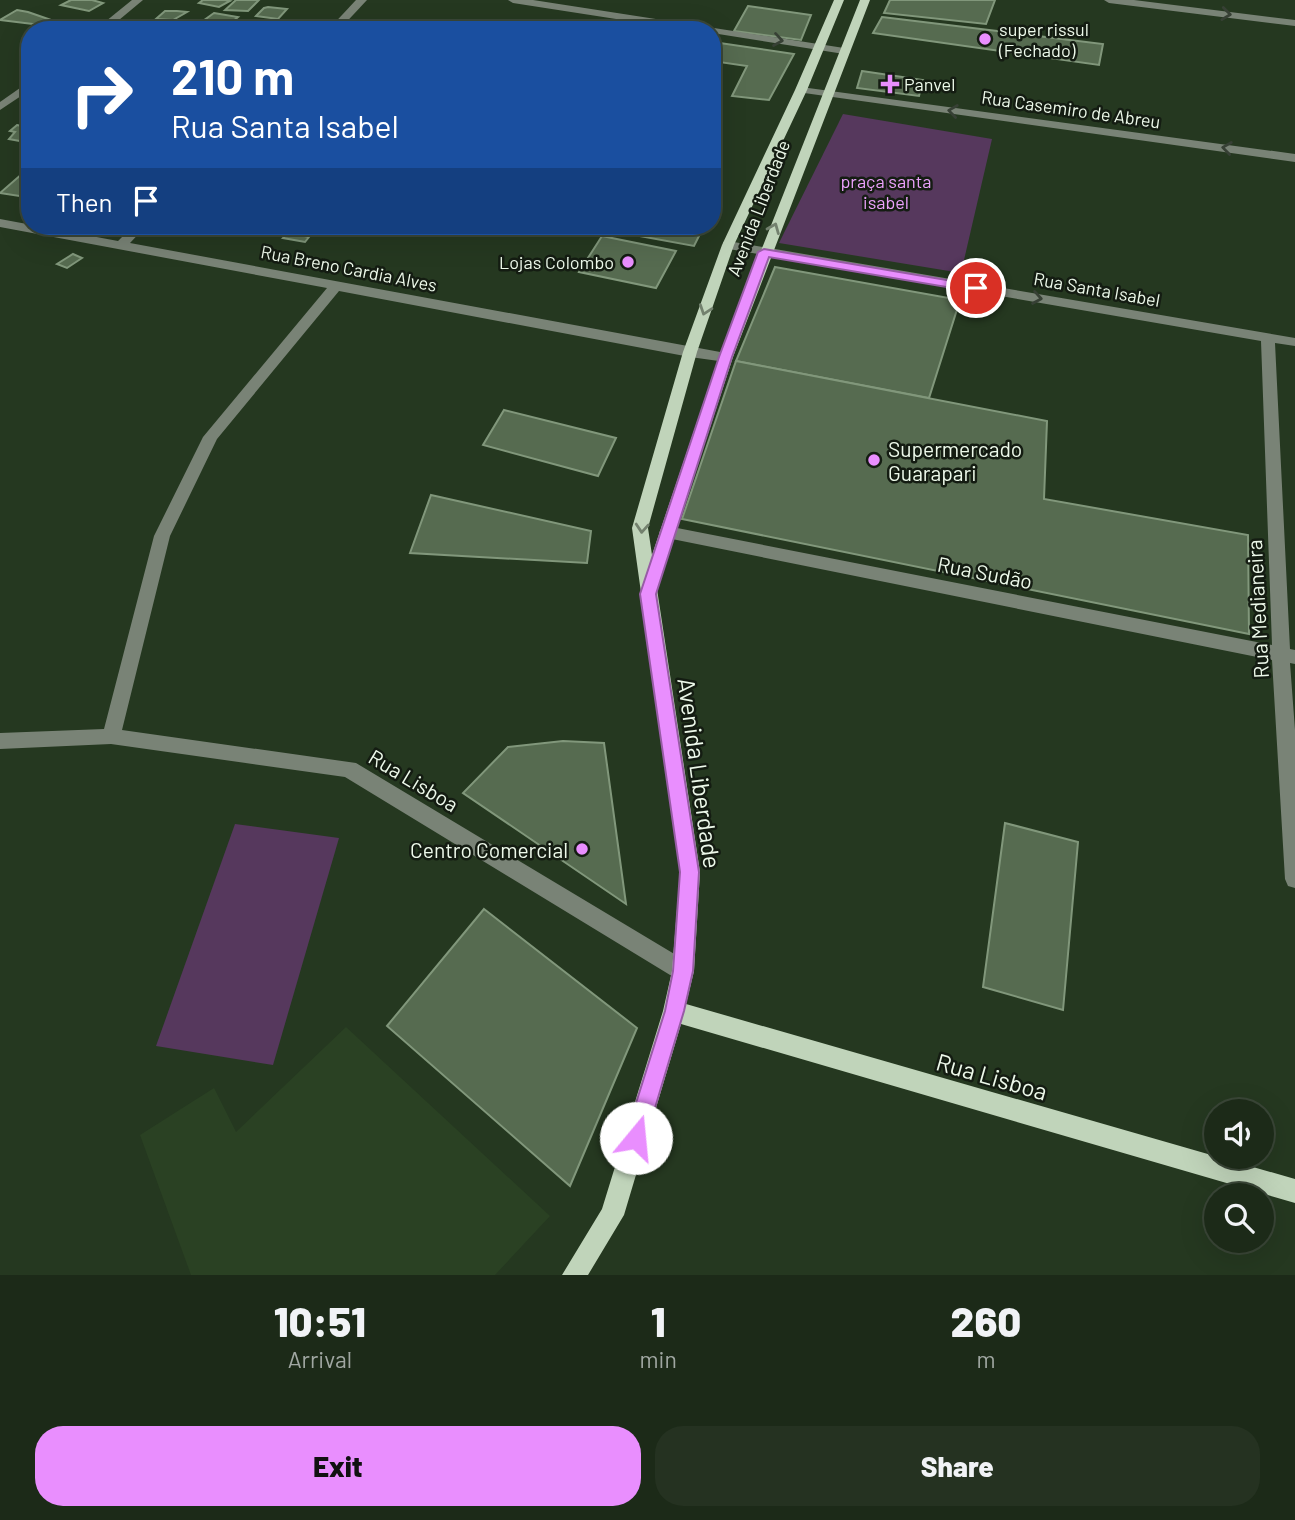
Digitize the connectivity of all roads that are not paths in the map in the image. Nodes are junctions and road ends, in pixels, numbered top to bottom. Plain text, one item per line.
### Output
1 (138, 0) edge
2 (362, 0) edge
3 (513, 0) edge
4 (603, 0) edge
5 (839, 0) edge
6 (864, 0) edge
7 (1109, 0) edge
8 (594, 12) junction
9 (111, 21) edge
10 (342, 21) edge
11 (652, 21) edge
12 (1295, 23) edge
13 (721, 32) edge
14 (818, 47) junction
15 (845, 51) junction
16 (801, 90) junction
17 (21, 91) edge
18 (828, 93) junction
19 (0, 107) edge
20 (1295, 158) edge
21 (0, 223) edge
22 (21, 227) edge
23 (70, 235) edge
24 (131, 235) edge
25 (122, 244) junction
26 (728, 245) junction
27 (764, 252) junction
28 (337, 285) junction
29 (1268, 338) junction
30 (1295, 342) edge
31 (690, 352) junction
32 (726, 357) junction
33 (667, 532) junction
34 (648, 594) junction
35 (1288, 656) edge
36 (111, 736) junction
37 (0, 741) edge
38 (1295, 878) edge
39 (683, 971) junction
40 (674, 1011) junction
41 (1295, 1191) edge
42 (574, 1275) edge

1 - 9 street
2 - 10 street
3 - 8 street
4 - 8 street
5 - 14 main road, Avenida Liberdade
6 - 15 main road, Avenida Liberdade
7 -> 12 street
8 - 11 street
13 -> 14 street
14 - 15 street
14 - 16 main road, Avenida Liberdade
15 - 18 main road, Avenida Liberdade
16 - 18 street, Rua Casemiro de Abreu
16 - 26 main road, Avenida Liberdade
17 - 19 street
20 -> 18 street, Rua Casemiro de Abreu
27 -> 18 main road, Avenida Liberdade
21 - 22 street, Rua Breno Cardia Alves
23 - 25 street, Rua Breno Cardia Alves
24 - 25 street
25 - 28 street, Rua Breno Cardia Alves
26 - 27 street, Rua Santa Isabel
26 -> 31 main road, Avenida Liberdade
27 -> 29 street, Rua Santa Isabel
27 - 32 main road, Avenida Liberdade
28 - 31 street, Rua Breno Cardia Alves
28 - 36 street
29 - 30 street, Rua Santa Isabel
29 - 35 street, Rua Medianeira
31 - 32 street, Rua Breno Cardia Alves
31 -> 34 main road, Avenida Liberdade
32 - 33 main road, Avenida Liberdade
33 - 34 main road, Avenida Liberdade
33 - 35 street, Rua Sudão
34 - 39 main road, Avenida Liberdade
35 - 38 street, Rua Medianeira
36 - 37 street, Rua Lisboa
36 - 39 street, Rua Lisboa
39 - 40 main road, Avenida Liberdade
40 - 41 main road, Rua Lisboa
40 - 42 main road, Avenida Liberdade

